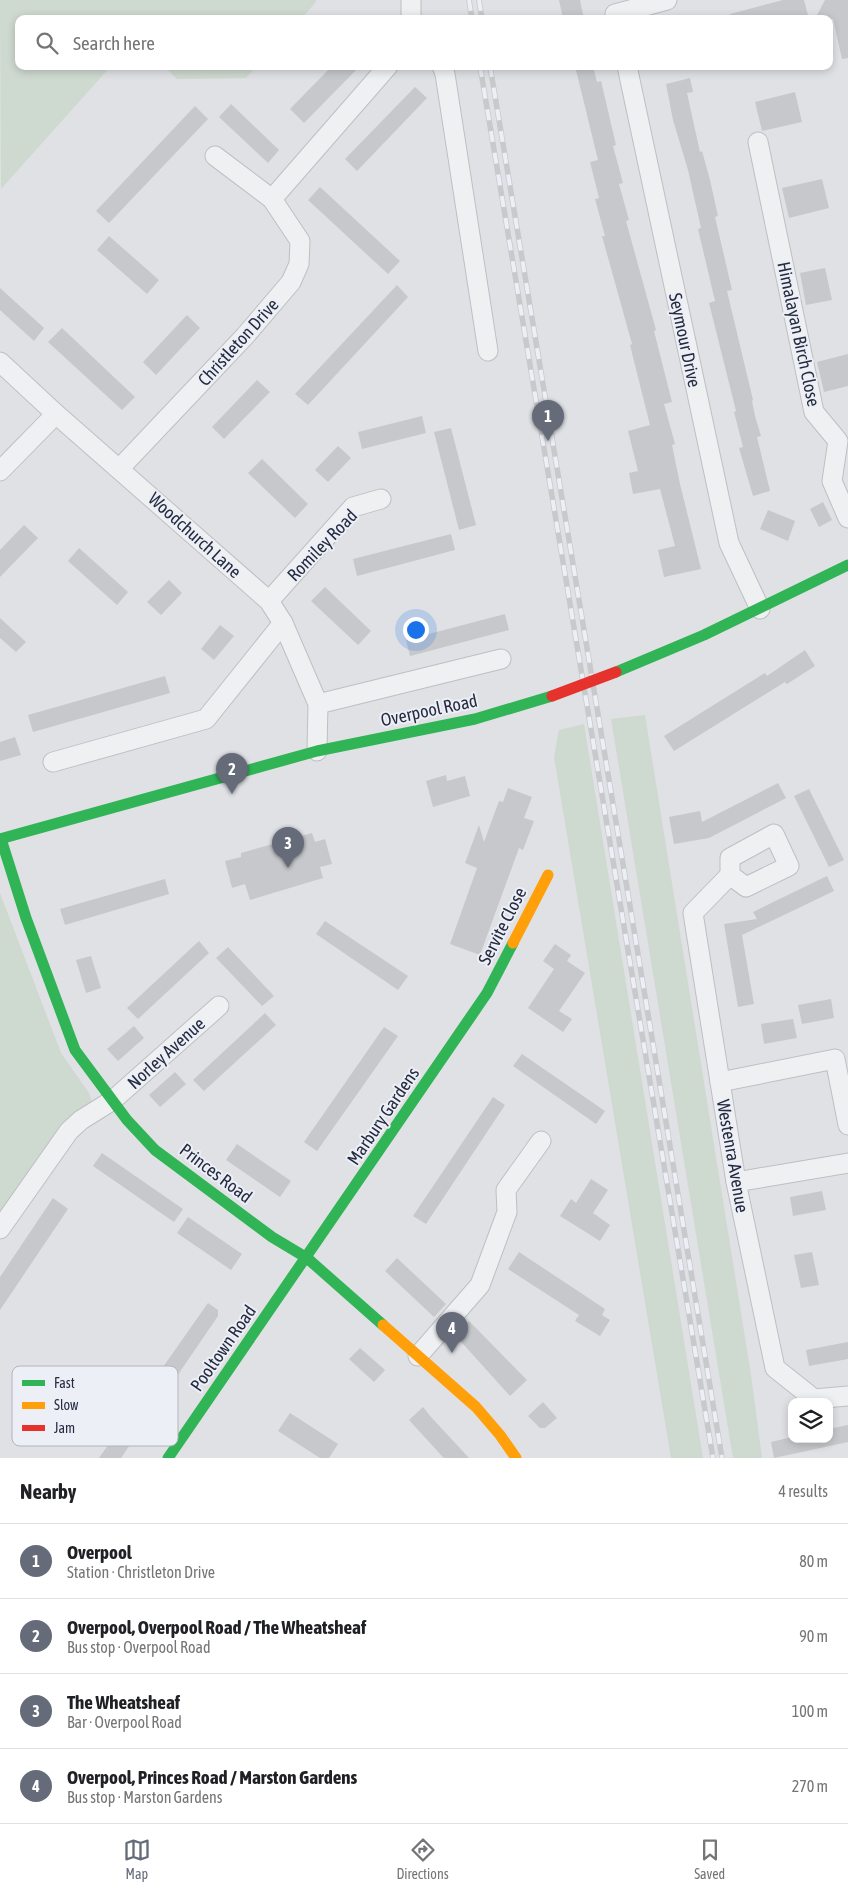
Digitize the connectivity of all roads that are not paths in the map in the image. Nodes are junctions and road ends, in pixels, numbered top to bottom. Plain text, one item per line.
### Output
1 (411, 0) edge
2 (667, 0) edge
3 (615, 11) edge
4 (411, 15) edge
5 (385, 70) edge
6 (444, 70) edge
7 (627, 70) edge
8 (758, 142) dead end
9 (215, 156) dead end
10 (272, 199) junction
11 (488, 351) dead end
12 (0, 362) edge
13 (56, 414) junction
14 (120, 468) junction
15 (0, 471) edge
16 (381, 498) dead end
17 (848, 518) edge
18 (848, 565) edge
19 (269, 601) junction
20 (760, 609) junction
21 (283, 623) junction
22 (501, 659) dead end
23 (318, 704) junction
24 (317, 752) junction
25 (53, 762) dead end
26 (0, 839) edge
27 (548, 875) dead end
28 (730, 875) dead end
29 (487, 993) joint
30 (219, 1006) dead end
31 (720, 1082) junction
32 (113, 1100) junction
33 (848, 1125) edge
34 (541, 1141) dead end
35 (848, 1163) edge
36 (736, 1182) junction
37 (0, 1229) edge
38 (307, 1258) junction
39 (418, 1356) junction
40 (848, 1396) edge
41 (178, 1444) edge
42 (176, 1446) edge
43 (168, 1458) edge
44 (516, 1458) edge

1 - 4 street
2 - 3 street
5 - 10 street
6 - 11 street
7 - 20 street, Seymour Drive
8 - 17 street, Himalayan Birch Close
9 - 10 street, Christleton Drive
10 - 14 street, Christleton Drive
12 - 13 street, Woodchurch Lane
13 - 14 street, Woodchurch Lane
13 - 15 street
14 - 19 street, Woodchurch Lane
16 - 19 street, Romiley Road
18 - 20 street, Overpool Road
19 - 21 street, Woodchurch Lane
20 - 24 street, Overpool Road, bridge
21 - 23 street, Woodchurch Lane
21 - 25 street
22 - 23 street
23 - 24 street, Woodchurch Lane
24 - 26 street, Overpool Road
26 - 32 street, Princes Road
27 - 29 street, Servite Close
28 - 31 street, Westenra Avenue
29 - 38 street, Marbury Gardens
30 - 32 street, Norley Avenue
31 - 33 street
31 - 36 street, Westenra Avenue
32 - 37 street, Norley Avenue
32 - 38 street, Princes Road
34 - 39 street
35 - 36 street
36 - 40 street, Westenra Avenue
38 - 39 street, Princes Road
38 - 41 street, Pooltown Road
39 - 44 street, Princes Road
42 - 43 street, Pooltown Road

